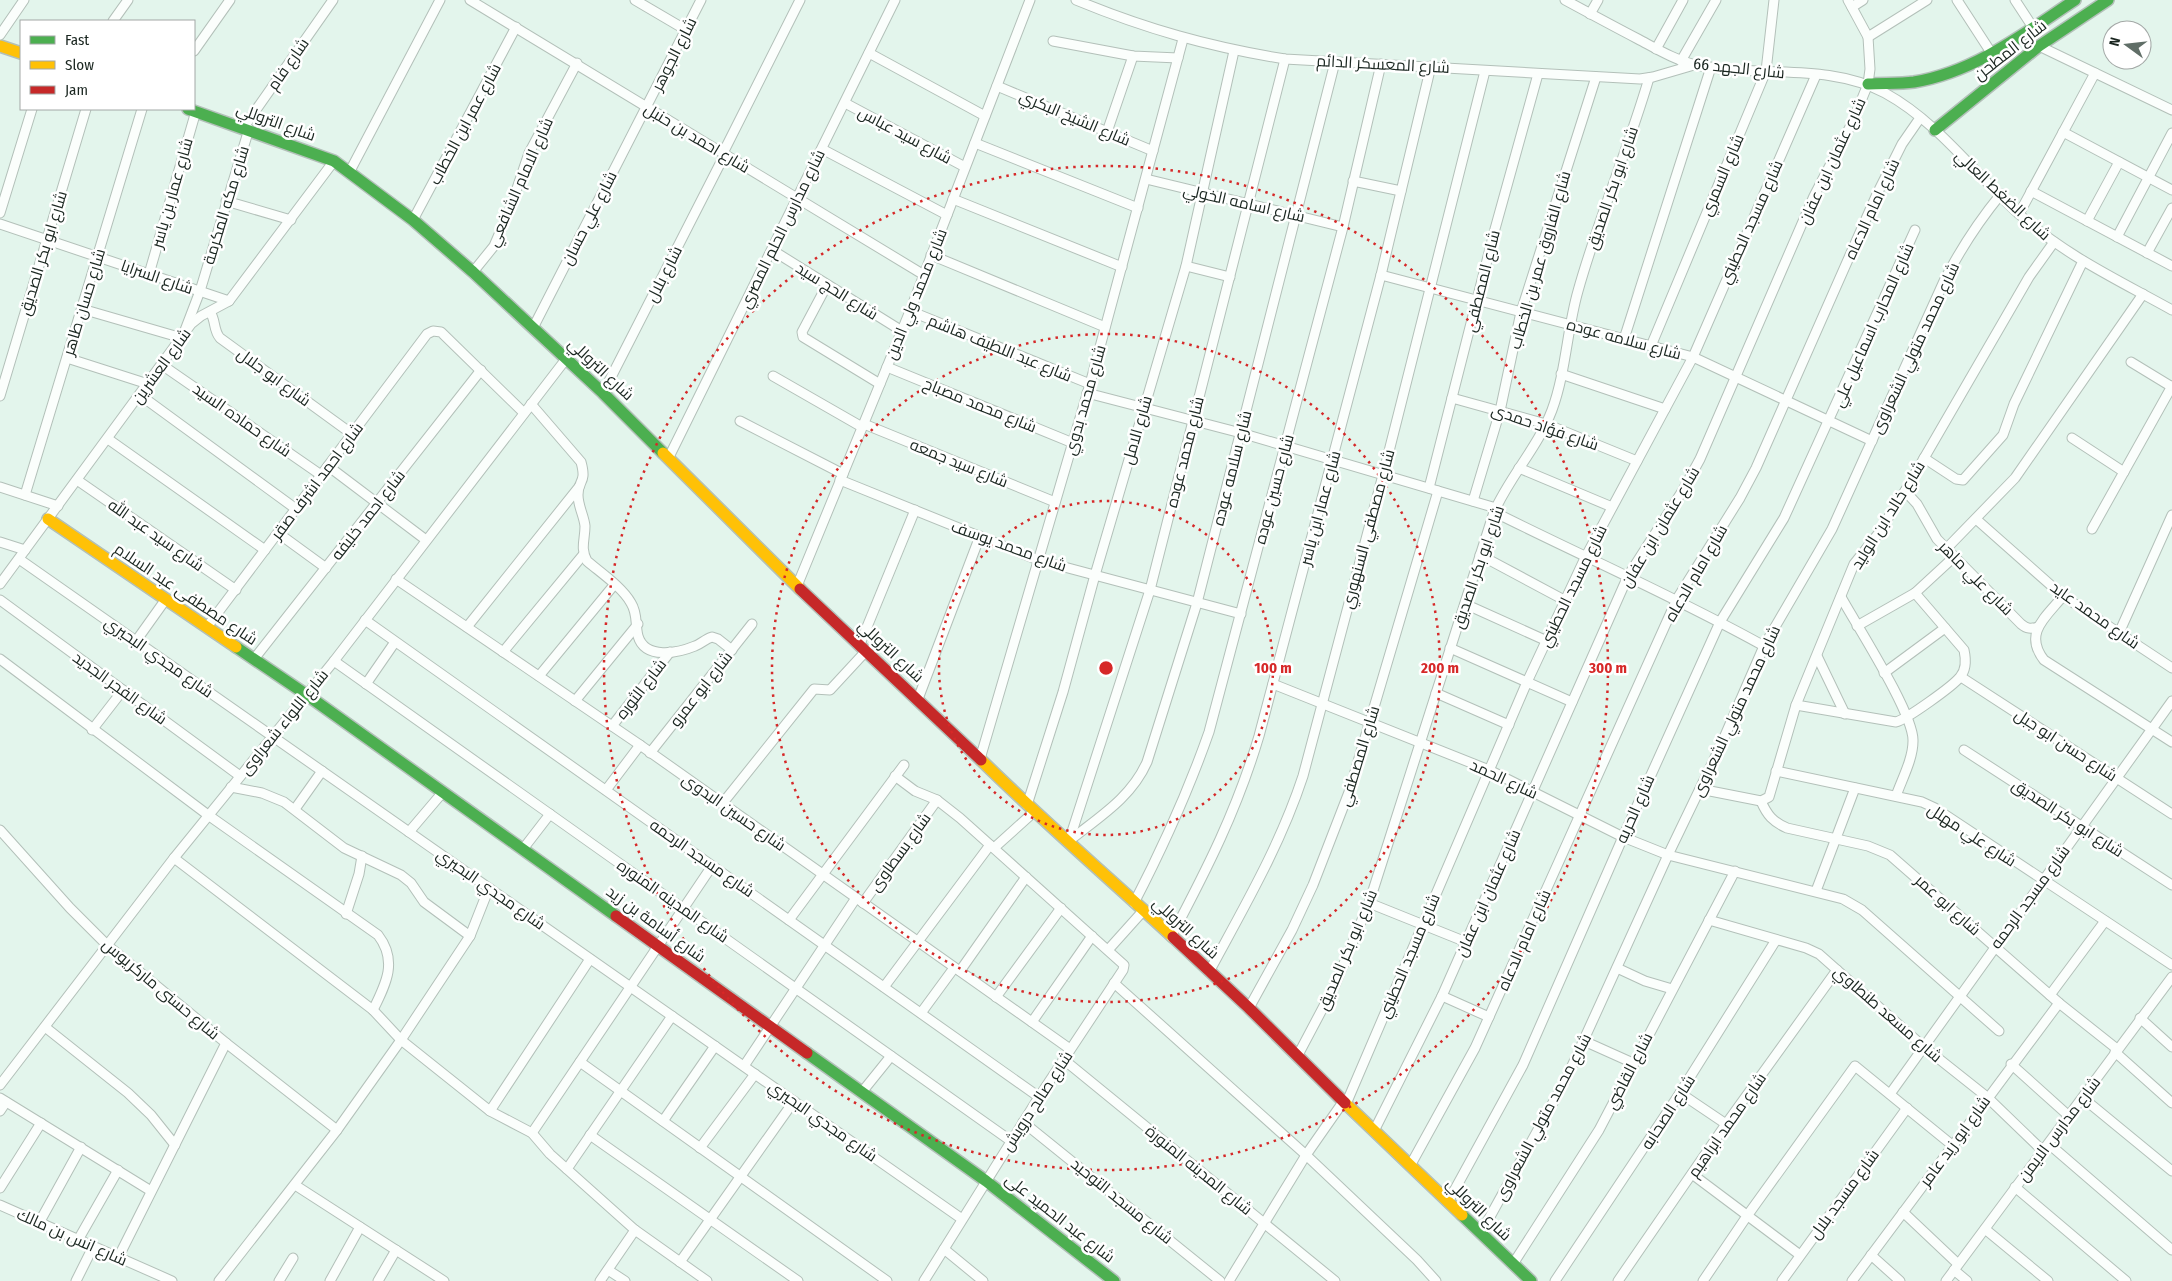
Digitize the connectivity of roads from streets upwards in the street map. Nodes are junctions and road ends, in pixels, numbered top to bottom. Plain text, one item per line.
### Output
1 (24, 0) edge
2 (128, 0) edge
3 (230, 0) edge
4 (333, 0) edge
5 (440, 0) edge
6 (470, 0) edge
7 (635, 0) edge
8 (701, 0) edge
9 (800, 0) edge
10 (895, 0) edge
11 (1030, 0) edge
12 (1076, 0) edge
13 (1565, 0) edge
14 (1598, 0) edge
15 (1716, 0) edge
16 (1774, 0) edge
17 (1863, 0) edge
18 (1927, 0) edge
19 (1957, 0) edge
20 (2016, 0) edge
21 (2075, 0) edge
22 (2108, 0) edge
23 (1679, 1) edge
24 (1850, 3) edge
25 (1590, 14) junction
26 (114, 20) edge
27 (2037, 24) junction
28 (516, 27) junction
29 (686, 30) junction
30 (0, 35) edge
31 (2019, 35) junction
32 (1868, 37) junction
33 (2052, 37) junction
34 (1183, 39) junction
35 (1053, 41) dead end
36 (0, 46) edge
37 (1656, 49) junction
38 (2036, 49) junction
39 (195, 50) edge
40 (1234, 51) junction
41 (869, 52) junction
42 (20, 53) edge
43 (1992, 54) junction
44 (1133, 56) junction
45 (1178, 58) junction
46 (1285, 59) junction
47 (1681, 61) junction
48 (1334, 62) junction
49 (577, 63) junction
50 (1381, 64) junction
51 (1696, 65) junction
52 (1431, 66) junction
53 (1711, 67) junction
54 (1485, 70) junction
55 (1766, 71) junction
56 (2095, 73) junction
57 (1538, 74) junction
58 (1816, 75) junction
59 (1596, 77) junction
60 (1649, 78) junction
61 (1868, 84) junction
62 (997, 86) junction
63 (845, 103) junction
64 (646, 108) junction
65 (32, 110) edge
66 (86, 110) edge
67 (142, 110) edge
68 (192, 110) edge
69 (2172, 110) edge
70 (985, 116) junction
71 (1920, 118) junction
72 (246, 128) junction
73 (1935, 130) junction
74 (1107, 132) junction
75 (2063, 132) junction
76 (2172, 133) edge
77 (975, 143) junction
78 (822, 149) junction
79 (1153, 151) junction
80 (724, 154) junction
81 (334, 161) junction
82 (2119, 162) junction
83 (965, 167) junction
84 (350, 171) junction
85 (2149, 178) junction
86 (1146, 179) junction
87 (1354, 181) junction
88 (2172, 190) edge
89 (1401, 191) junction
90 (2031, 191) junction
91 (1202, 193) junction
92 (2000, 194) junction
93 (797, 199) junction
94 (953, 199) junction
95 (226, 201) junction
96 (1248, 204) junction
97 (1138, 208) junction
98 (2172, 208) edge
99 (0, 213) edge
100 (2018, 214) junction
101 (947, 215) junction
102 (1296, 215) junction
103 (291, 220) junction
104 (414, 220) junction
105 (2087, 221) junction
106 (0, 224) edge
107 (1343, 226) junction
108 (1915, 230) dead end
109 (2117, 237) junction
110 (47, 239) junction
111 (2054, 242) junction
112 (772, 250) junction
113 (2147, 253) junction
114 (931, 255) junction
115 (97, 256) junction
116 (2083, 261) junction
117 (1186, 266) junction
118 (2172, 266) edge
119 (1122, 267) junction
120 (473, 272) junction
121 (149, 274) junction
122 (924, 275) junction
123 (1380, 275) junction
124 (1230, 277) junction
125 (827, 285) junction
126 (1430, 288) junction
127 (200, 291) junction
128 (2143, 294) junction
129 (1478, 300) junction
130 (229, 301) junction
131 (82, 309) junction
132 (2172, 310) edge
133 (910, 311) junction
134 (210, 312) junction
135 (1521, 312) junction
136 (1569, 324) junction
137 (1106, 327) junction
138 (533, 328) junction
139 (902, 331) junction
140 (182, 338) junction
141 (1624, 339) junction
142 (1650, 346) junction
143 (1693, 356) junction
144 (67, 358) junction
145 (566, 359) junction
146 (2131, 362) dead end
147 (162, 365) junction
148 (887, 367) junction
149 (481, 370) junction
150 (1561, 374) junction
151 (773, 376) dead end
152 (1738, 376) junction
153 (148, 384) junction
154 (880, 384) junction
155 (2172, 386) edge
156 (1089, 389) junction
157 (603, 393) junction
158 (140, 395) junction
159 (0, 396) edge
160 (1452, 398) junction
161 (1787, 400) junction
162 (531, 404) junction
163 (1144, 408) junction
164 (1665, 409) junction
165 (1500, 411) junction
166 (524, 413) junction
167 (1830, 420) junction
168 (740, 421) dead end
169 (1194, 421) junction
170 (1546, 424) junction
171 (863, 425) junction
172 (1241, 433) junction
173 (352, 434) junction
174 (2072, 438) dead end
175 (108, 439) junction
176 (1872, 441) junction
177 (1073, 443) junction
178 (1285, 446) junction
179 (669, 457) junction
180 (1924, 458) junction
181 (1332, 460) junction
182 (1637, 461) junction
183 (328, 466) junction
184 (1519, 468) junction
185 (2124, 472) junction
186 (1383, 474) junction
187 (321, 475) junction
188 (842, 477) junction
189 (77, 480) junction
190 (0, 487) edge
191 (579, 487) junction
192 (1433, 490) junction
193 (1904, 491) junction
194 (25, 495) junction
195 (1472, 501) junction
196 (1055, 502) junction
197 (377, 503) junction
198 (58, 506) junction
199 (1612, 507) junction
200 (296, 509) junction
201 (915, 510) junction
202 (1495, 510) junction
203 (2172, 515) edge
204 (1976, 519) junction
205 (48, 520) junction
206 (2092, 529) dead end
207 (278, 533) junction
208 (980, 536) junction
209 (426, 540) junction
210 (0, 542) edge
211 (1946, 549) junction
212 (25, 550) junction
213 (265, 550) junction
214 (583, 555) junction
215 (1480, 555) junction
216 (1954, 557) junction
217 (1586, 558) junction
218 (19, 559) junction
219 (1038, 560) junction
220 (326, 568) junction
221 (1095, 575) junction
222 (1628, 576) junction
223 (396, 578) junction
224 (0, 584) edge
225 (614, 585) junction
226 (797, 586) junction
227 (236, 590) junction
228 (1150, 590) junction
229 (1915, 593) junction
230 (2063, 596) junction
231 (1840, 597) junction
232 (166, 599) junction
233 (1677, 599) junction
234 (0, 600) edge
235 (1566, 601) junction
236 (1197, 602) junction
237 (1465, 604) junction
238 (1241, 614) junction
239 (365, 620) junction
240 (1720, 622) junction
241 (638, 624) junction
242 (752, 624) dead end
243 (1857, 626) junction
244 (207, 627) junction
245 (467, 627) junction
246 (2038, 627) junction
247 (1945, 628) junction
248 (2119, 633) junction
249 (136, 641) junction
250 (1547, 641) junction
251 (395, 642) junction
252 (1764, 646) junction
253 (863, 647) junction
254 (1450, 648) junction
255 (732, 650) junction
256 (503, 652) junction
257 (670, 652) junction
258 (1817, 656) junction
259 (0, 659) edge
260 (254, 659) junction
261 (334, 661) junction
262 (2172, 668) edge
263 (1884, 673) junction
264 (539, 676) junction
265 (1960, 677) junction
266 (1528, 682) junction
267 (366, 684) junction
268 (1273, 684) junction
269 (123, 690) junction
270 (1436, 693) junction
271 (307, 695) junction
272 (918, 699) junction
273 (574, 701) junction
274 (2172, 701) edge
275 (1572, 702) junction
276 (1322, 704) junction
277 (1796, 705) junction
278 (1845, 714) junction
279 (1908, 717) junction
280 (1369, 723) junction
281 (1509, 725) junction
282 (612, 726) junction
283 (2152, 729) junction
284 (92, 730) junction
285 (273, 736) junction
286 (2172, 742) edge
287 (1420, 744) junction
288 (640, 746) junction
289 (1964, 750) dead end
290 (650, 753) junction
291 (980, 759) junction
292 (904, 765) dead end
293 (1489, 770) junction
294 (322, 771) junction
295 (1776, 771) junction
296 (240, 776) junction
297 (895, 776) junction
298 (2117, 778) junction
299 (231, 787) junction
300 (1854, 788) junction
301 (1700, 789) junction
302 (606, 790) junction
303 (443, 792) junction
304 (1532, 792) junction
305 (1896, 796) junction
306 (937, 800) junction
307 (1761, 801) junction
308 (722, 804) junction
309 (1031, 808) junction
310 (294, 809) junction
311 (550, 814) junction
312 (2172, 814) edge
313 (208, 815) junction
314 (1580, 815) junction
315 (2081, 827) junction
316 (0, 830) edge
317 (409, 832) junction
318 (1623, 836) junction
319 (1836, 839) junction
320 (1069, 841) junction
321 (992, 847) junction
322 (523, 849) junction
323 (1668, 855) junction
324 (362, 856) junction
325 (174, 858) junction
326 (712, 866) junction
327 (1735, 872) junction
328 (822, 875) junction
329 (1026, 877) junction
330 (2042, 881) junction
331 (2172, 885) edge
332 (489, 888) junction
333 (1816, 891) junction
334 (859, 901) junction
335 (1134, 903) junction
336 (1369, 903) junction
337 (1061, 908) junction
338 (684, 909) junction
339 (1143, 911) junction
340 (346, 914) junction
341 (789, 920) junction
342 (1709, 920) junction
343 (2105, 921) junction
344 (1422, 925) junction
345 (470, 936) junction
346 (1092, 936) junction
347 (1171, 937) junction
348 (1776, 940) junction
349 (918, 942) junction
350 (1466, 942) junction
351 (108, 945) junction
352 (825, 945) junction
353 (658, 946) junction
354 (1995, 947) junction
355 (1108, 950) junction
356 (590, 959) junction
357 (2172, 965) edge
358 (1617, 968) junction
359 (957, 970) junction
360 (1837, 970) junction
361 (1209, 972) junction
362 (2172, 977) edge
363 (1114, 983) junction
364 (631, 987) junction
365 (884, 987) junction
366 (796, 988) junction
367 (1672, 989) junction
368 (2050, 995) junction
369 (1442, 996) junction
370 (1960, 996) junction
371 (996, 997) junction
372 (2059, 1002) junction
373 (1249, 1008) junction
374 (373, 1010) junction
375 (921, 1013) junction
376 (672, 1016) junction
377 (1489, 1017) junction
378 (2140, 1018) junction
379 (1032, 1022) junction
380 (771, 1026) junction
381 (45, 1027) junction
382 (1999, 1031) dead end
383 (401, 1040) junction
384 (1584, 1041) junction
385 (226, 1043) junction
386 (715, 1046) junction
387 (1924, 1047) junction
388 (2172, 1047) edge
389 (1070, 1049) junction
390 (2116, 1050) junction
391 (1298, 1055) junction
392 (891, 1056) junction
393 (1064, 1060) junction
394 (580, 1062) junction
395 (1633, 1063) junction
396 (2012, 1064) junction
397 (744, 1066) junction
398 (755, 1074) junction
399 (0, 1085) edge
400 (621, 1090) junction
401 (862, 1092) junction
402 (1680, 1093) junction
403 (1890, 1094) junction
404 (1039, 1096) junction
405 (1987, 1098) junction
406 (2083, 1098) junction
407 (3, 1100) edge
408 (794, 1101) junction
409 (1344, 1103) junction
410 (2172, 1103) edge
411 (1907, 1108) junction
412 (0, 1111) edge
413 (490, 1111) junction
414 (2070, 1116) junction
415 (663, 1121) junction
416 (1023, 1122) junction
417 (41, 1123) junction
418 (1726, 1124) junction
419 (337, 1130) junction
420 (1374, 1131) junction
421 (532, 1133) junction
422 (590, 1135) junction
423 (1011, 1141) junction
424 (1952, 1144) junction
425 (175, 1145) junction
426 (81, 1147) junction
427 (2046, 1147) junction
428 (700, 1148) junction
429 (1306, 1155) junction
430 (1410, 1166) junction
431 (567, 1169) junction
432 (118, 1170) junction
433 (2172, 1171) edge
434 (1692, 1174) junction
435 (741, 1176) junction
436 (986, 1180) junction
437 (295, 1185) junction
438 (2015, 1187) junction
439 (0, 1188) edge
440 (152, 1191) junction
441 (1448, 1202) junction
442 (0, 1205) edge
443 (1903, 1212) junction
444 (1747, 1216) junction
445 (710, 1219) junction
446 (962, 1219) junction
447 (39, 1223) junction
448 (1263, 1223) junction
449 (360, 1227) junction
450 (1985, 1228) junction
451 (635, 1230) junction
452 (1481, 1233) junction
453 (78, 1240) junction
454 (93, 1246) junction
455 (944, 1249) junction
456 (396, 1250) junction
457 (2172, 1250) edge
458 (1800, 1255) junction
459 (1871, 1255) junction
460 (118, 1258) junction
461 (293, 1258) dead end
462 (680, 1262) junction
463 (1513, 1264) junction
464 (1956, 1267) junction
465 (608, 1270) junction
466 (76, 1281) edge
467 (172, 1281) edge
468 (219, 1281) edge
469 (280, 1281) edge
470 (330, 1281) edge
471 (378, 1281) edge
472 (444, 1281) edge
473 (600, 1281) edge
474 (624, 1281) edge
475 (707, 1281) edge
476 (798, 1281) edge
477 (887, 1281) edge
478 (924, 1281) edge
479 (983, 1281) edge
480 (1114, 1281) edge
481 (1220, 1281) edge
482 (1229, 1281) edge
483 (1335, 1281) edge
484 (1436, 1281) edge
485 (1531, 1281) edge
486 (1555, 1281) edge
487 (1618, 1281) edge
488 (1703, 1281) edge
489 (1782, 1281) edge
490 (1852, 1281) edge
491 (1900, 1281) edge
492 (1946, 1281) edge
493 (1967, 1281) edge
494 (2048, 1281) edge
495 (2126, 1281) edge

1 - 30 street
2 - 26 street
3 - 39 street
4 - 72 street, شارع فام
5 - 84 street
6 - 28 street, شارع احمد بن حنبل
7 - 29 street
8 - 29 street, شارع الجوهر
9 - 80 street, شارع بلال
10 - 41 street, شارع مدارس الحلم المصري
11 - 62 street, شارع محمد ولي الدين
12 - 34 street, شارع المعسكر الدائم
13 - 25 street, شارع الجهد 66
14 - 25 street
15 - 47 street
16 - 55 street, شارع السمري
17 - 24 street
18 - 32 street
19 - 43 street
20 - 27 street
21 - 27 street, شارع المطحن
22 - 33 street, شارع المطحن
23 - 37 street
24 - 32 street
25 - 37 street, شارع الجهد 66
27 - 31 street, شارع المطحن
27 - 33 street
28 - 49 street, شارع احمد بن حنبل
28 - 104 street, شارع عمر ابن الخطاب
29 - 64 street, شارع الجوهر
31 - 38 street
31 - 43 street, شارع المطحن
32 - 61 street, شارع عثمان ابن عفان
33 - 38 street, شارع المطحن
34 - 40 street, شارع المعسكر الدائم
34 - 45 street, شارع محمد بدوي
35 - 44 street
36 - 42 street
37 - 47 street, شارع الجهد 66
38 - 56 street
38 - 73 street, شارع المطحن
40 - 46 street, شارع المعسكر الدائم
40 - 91 street, شارع الامل
41 - 63 street, شارع مدارس الحلم المصري
41 - 70 street
43 - 61 street, شارع المطحن
44 - 45 street
44 - 74 street
45 - 79 street, شارع محمد بدوي
46 - 48 street, شارع المعسكر الدائم
46 - 96 street, شارع محمد عوده
47 - 51 street, شارع الجهد 66
48 - 50 street, شارع المعسكر الدائم
48 - 102 street, شارع سلامه عوده
49 - 64 street, شارع احمد بن حنبل
49 - 120 street, شارع الامام الشافعي
50 - 52 street, شارع المعسكر الدائم
50 - 87 street, شارع حسين عوده
51 - 53 street, شارع الجهد 66
51 - 60 street, شارع المعسكر الدائم
52 - 54 street, شارع المعسكر الدائم
52 - 89 street, شارع عمار ابن ياسر
53 - 55 street, شارع الجهد 66
53 - 141 street
54 - 57 street, شارع المعسكر الدائم
54 - 126 street, شارع مصطفي السنهوري
55 - 58 street, شارع الجهد 66
55 - 142 street, شارع السمري
56 - 69 street
56 - 75 street
57 - 59 street, شارع المعسكر الدائم
57 - 129 street, شارع المصطفي
58 - 61 street, شارع الجهد 66
58 - 143 street, شارع مسجد الحطيني
59 - 60 street, شارع المعسكر الدائم
59 - 135 street, شارع الفاروق عمر بن الخطاب
60 - 136 street, شارع ابو بكر الصديق
61 - 71 street, شارع الضغط العالي
61 - 152 street, شارع عثمان ابن عفان
62 - 70 street, شارع محمد ولي الدين
62 - 74 street, شارع الشيخ البكري
63 - 78 street, شارع مدارس الحلم المصري
63 - 83 street, شارع سيد عباس
64 - 80 street, شارع احمد بن حنبل
64 - 138 street, شارع علي حسان
65 - 99 street
66 - 110 street, شارع ابو بكر الصديق
67 - 115 street, شارع حسان طاهر
68 - 72 street, شارع التروللي
68 - 121 street, شارع عمار بن ياسر
70 - 77 street, شارع محمد ولي الدين
71 - 73 street, شارع الضغط العالي
71 - 161 street, شارع امام الدعاه
72 - 81 street, شارع التروللي
72 - 95 street, شارع مكه المكرمة
73 - 92 street, شارع الضغط العالي
74 - 79 street, شارع الشيخ البكري
75 - 82 street
75 - 90 street
76 - 85 street
77 - 83 street, شارع محمد ولي الدين
77 - 97 street
78 - 93 street, شارع مدارس الحلم المصري
78 - 101 street
79 - 86 street, شارع محمد بدوي
80 - 93 street, شارع احمد بن حنبل
80 - 157 street, شارع بلال
81 - 84 street, شارع التروللي
81 - 103 street, شارع العشرين
82 - 85 street
82 - 105 street
83 - 94 street, شارع محمد ولي الدين
84 - 104 street, شارع التروللي
85 - 88 street
85 - 109 street
86 - 91 street, شارع اسامه الخولي
86 - 97 street, شارع محمد بدوي
87 - 89 street
87 - 107 street, شارع حسين عوده
89 - 123 street, شارع عمار ابن ياسر
90 - 100 street
90 - 105 street
91 - 96 street, شارع اسامه الخولي
91 - 117 street, شارع الامل
92 - 100 street, شارع الضغط العالي
92 - 176 street, شارع محمد متولي الشعراوى
93 - 112 street, شارع مدارس الحلم المصري
93 - 122 street, شارع احمد بن حنبل
94 - 101 street, شارع محمد ولي الدين
94 - 119 street
95 - 103 street
95 - 127 street, شارع مكه المكرمة
96 - 102 street, شارع اسامه الخولي
96 - 124 street, شارع محمد عوده
97 - 119 street, شارع محمد بدوي
98 - 113 street
100 - 111 street, شارع الضغط العالي
101 - 114 street, شارع محمد ولي الدين
102 - 107 street, شارع اسامه الخولي
102 - 172 street, شارع سلامه عوده
103 - 130 street, شارع العشرين
104 - 120 street, شارع التروللي
105 - 109 street
106 - 110 street, شارع السرايا
107 - 178 street, شارع حسين عوده
108 - 167 street, شارع المحارب اسماعيل علي
109 - 113 street
110 - 115 street, شارع السرايا
110 - 159 street, شارع ابو بكر الصديق
111 - 116 street, شارع الضغط العالي
111 - 180 street, شارع خالد ابن الوليد
112 - 125 street, شارع الحج سيد
112 - 179 street, شارع مدارس الحلم المصري
113 - 118 street
114 - 122 street, شارع محمد ولي الدين
114 - 137 street
115 - 121 street, شارع السرايا
115 - 131 street, شارع حسان طاهر
116 - 128 street, شارع الضغط العالي
116 - 180 street
117 - 124 street
117 - 163 street, شارع الامل
119 - 137 street, شارع محمد بدوي
120 - 138 street, شارع التروللي
121 - 127 street, شارع السرايا
122 - 133 street, شارع محمد ولي الدين
123 - 126 street, شارع سلامه عوده
123 - 181 street, شارع عمار ابن ياسر
124 - 169 street, شارع محمد عوده
125 - 139 street, شارع الحج سيد
125 - 154 street
126 - 129 street, شارع سلامه عوده
126 - 186 street, شارع مصطفي السنهوري
127 - 130 street, شارع السرايا
127 - 140 street, شارع مكه المكرمة
128 - 132 street, شارع الضغط العالي
128 - 204 street
129 - 135 street, شارع سلامه عوده
129 - 160 street, شارع المصطفي
130 - 134 street, شارع العشرين
131 - 140 street
131 - 144 street, شارع حسان طاهر
133 - 139 street, شارع محمد ولي الدين
133 - 156 street, شارع عبد اللطيف هاشم
134 - 140 street, شارع العشرين
134 - 173 street, شارع ابو جلال
135 - 136 street, شارع سلامه عوده
135 - 165 street, شارع الفاروق عمر بن الخطاب
136 - 141 street, شارع سلامه عوده
136 - 150 street, شارع ابو بكر الصديق
137 - 156 street, شارع محمد بدوي
138 - 145 street, شارع التروللي
139 - 148 street, شارع محمد ولي الدين
140 - 147 street, شارع العشرين
141 - 142 street, شارع سلامه عوده
142 - 143 street, شارع سلامه عوده
143 - 152 street, شارع سلامه عوده
143 - 164 street, شارع مسجد الحطيني
144 - 153 street
144 - 194 street, شارع حسان طاهر
145 - 157 street, شارع التروللي
145 - 162 street, شارع اللواء شعراوى
146 - 155 street
147 - 153 street, شارع العشرين
147 - 187 street, شارع حماده السيد
148 - 154 street, شارع محمد ولي الدين
148 - 177 street, شارع محمد مصباح
149 - 166 street
149 - 173 street, شارع احمد اشرف صقر
149 - 197 street, شارع احمد خليفه
150 - 164 street
150 - 170 street, شارع ابو بكر الصديق
151 - 171 street, شارع سيد جمعه
152 - 161 street, شارع سلامه عوده
152 - 222 street, شارع عثمان ابن عفان
153 - 158 street, شارع العشرين
154 - 171 street, شارع محمد ولي الدين
155 - 185 street
156 - 163 street, شارع عبد اللطيف هاشم
156 - 177 street, شارع محمد بدوي
157 - 179 street, شارع التروللي
158 - 175 street, شارع العشرين
158 - 200 street
160 - 165 street, شارع فؤاد حمدى
160 - 192 street, شارع المصطفي
161 - 167 street, شارع سلامه عوده
161 - 233 street, شارع امام الدعاه
162 - 166 street, شارع اللواء شعراوى
162 - 191 street
163 - 169 street, شارع عبد اللطيف هاشم
163 - 221 street, شارع الامل
164 - 182 street, شارع مسجد الحطيني
165 - 170 street, شارع فؤاد حمدى
165 - 195 street, شارع الفاروق عمر بن الخطاب
166 - 209 street, شارع اللواء شعراوى
167 - 176 street, شارع سلامه عوده
167 - 240 street, شارع الحريه
168 - 188 street, شارع محمد يوسف
169 - 172 street, شارع عبد اللطيف هاشم
169 - 228 street, شارع محمد عوده
170 - 182 street, شارع فؤاد حمدى
170 - 184 street, شارع ابو بكر الصديق
171 - 188 street, شارع محمد ولي الدين
171 - 196 street, شارع سيد جمعه
172 - 178 street, شارع عبد اللطيف هاشم
172 - 236 street, شارع سلامه عوده
173 - 183 street, شارع احمد اشرف صقر
174 - 185 street
175 - 189 street, شارع العشرين
175 - 213 street
176 - 252 street, شارع محمد متولي الشعراوى
177 - 196 street, شارع محمد بدوي
178 - 181 street, شارع عبد اللطيف هاشم
178 - 238 street, شارع حسين عوده
179 - 226 street, شارع التروللي
180 - 193 street, شارع خالد ابن الوليد
181 - 186 street, شارع عبد اللطيف هاشم
181 - 268 street, شارع عمار ابن ياسر
182 - 199 street, شارع مسجد الحطيني
183 - 187 street, شارع احمد اشرف صقر
183 - 197 street
184 - 199 street
184 - 202 street, شارع ابو بكر الصديق
185 - 206 street
186 - 192 street, شارع عبد اللطيف هاشم
186 - 276 street, شارع مصطفي السنهوري
187 - 200 street, شارع احمد اشرف صقر
188 - 201 street, شارع محمد يوسف
188 - 226 street, شارع محمد ولي الدين
189 - 198 street, شارع العشرين
189 - 227 street, شارع سيد عبد الله
190 - 194 street
191 - 214 street
191 - 245 street
192 - 195 street, شارع عبد اللطيف هاشم
192 - 280 street, شارع المصطفي
193 - 211 street, شارع علي ماهر
193 - 231 street, شارع خالد ابن الوليد
194 - 198 street
195 - 202 street, شارع عبد اللطيف هاشم
196 - 219 street, شارع محمد بدوي
197 - 209 street
197 - 220 street, شارع احمد خليفه
198 - 205 street, شارع العشرين
199 - 217 street, شارع مسجد الحطيني
200 - 207 street, شارع احمد اشرف صقر
201 - 208 street, شارع محمد يوسف
201 - 253 street
202 - 215 street, شارع ابو بكر الصديق
202 - 217 street, شارع عبد اللطيف هاشم
203 - 248 street
204 - 211 street
204 - 230 street, شارع محمد عايد
205 - 212 street, شارع العشرين
205 - 232 street, شارع مصطفى عبد السلام
207 - 213 street, شارع احمد اشرف صقر
207 - 220 street
208 - 219 street, شارع محمد يوسف
208 - 272 street
209 - 223 street, شارع اللواء شعراوى
210 - 212 street
211 - 216 street, شارع علي ماهر
212 - 218 street, شارع العشرين
213 - 227 street, شارع احمد اشرف صقر
214 - 225 street
214 - 256 street
215 - 235 street
215 - 237 street, شارع ابو بكر الصديق
216 - 229 street
216 - 246 street, شارع علي ماهر
217 - 222 street, شارع عبد اللطيف هاشم
217 - 235 street, شارع مسجد الحطيني
218 - 224 street, شارع العشرين
218 - 249 street, شارع مجدي البحيري
219 - 221 street, شارع محمد يوسف
219 - 291 street, شارع محمد بدوي
220 - 260 street, شارع احمد خليفه
221 - 228 street, شارع محمد يوسف
221 - 309 street, شارع الامل
222 - 233 street, شارع عبد اللطيف هاشم
222 - 275 street, شارع عثمان ابن عفان
223 - 239 street, شارع اللواء شعراوى
223 - 245 street, شارع حسين البدوى
225 - 241 street
225 - 264 street
226 - 253 street, شارع التروللي
227 - 244 street, شارع احمد اشرف صقر
228 - 236 street, شارع محمد يوسف
228 - 320 street, شارع محمد عوده
229 - 243 street
229 - 247 street
230 - 246 street
230 - 248 street, شارع محمد عايد
231 - 243 street
231 - 258 street, شارع خالد ابن الوليد
232 - 244 street, شارع مصطفى عبد السلام
232 - 249 street
233 - 240 street, شارع عبد اللطيف هاشم
233 - 314 street, شارع امام الدعاه
234 - 269 street, شارع الفجر الجديد
235 - 250 street, شارع مسجد الحطيني
236 - 238 street, شارع محمد يوسف
236 - 320 street, شارع سلامه عوده
237 - 250 street
237 - 254 street, شارع ابو بكر الصديق
238 - 335 street, شارع حسين عوده
239 - 251 street, شارع مسجد الرحمه
239 - 261 street, شارع اللواء شعراوى
240 - 252 street, شارع عبد اللطيف هاشم
240 - 318 street, شارع الحريه
241 - 257 street
241 - 273 street
242 - 255 street, شارع ابو عمرو
243 - 263 street
244 - 260 street, شارع مصطفى عبد السلام
245 - 256 street, شارع حسين البدوى
246 - 283 street
247 - 263 street
247 - 265 street
248 - 262 street, شارع محمد عايد
249 - 285 street, شارع مجدي البحيري
250 - 266 street, شارع مسجد الحطيني
251 - 267 street
251 - 302 street, شارع مسجد الرحمه
252 - 301 street, شارع محمد متولي الشعراوى
253 - 272 street, شارع التروللي
253 - 308 street
254 - 266 street
254 - 270 street, شارع ابو بكر الصديق
255 - 257 street
255 - 290 street, شارع ابو عمرو
256 - 264 street, شارع حسين البدوى
257 - 282 street, شارع الثوره
258 - 277 street, شارع خالد ابن الوليد
258 - 278 street
259 - 284 street
260 - 271 street, شارع مصطفى عبد السلام
261 - 267 street, شارع المدينه المنوره
261 - 271 street, شارع اللواء شعراوى
263 - 279 street
264 - 273 street, شارع حسين البدوى
265 - 279 street
265 - 298 street, شارع حسن ابو جبل
266 - 275 street
266 - 281 street, شارع مسجد الحطيني
267 - 311 street, شارع المدينه المنوره
268 - 276 street, شارع الحمد
268 - 347 street, شارع عمار ابن ياسر
269 - 284 street
269 - 296 street, شارع الفجر الجديد
270 - 281 street
270 - 287 street, شارع ابو بكر الصديق
271 - 285 street, شارع اللواء شعراوى
271 - 303 street, شارع أسامة بن زيد
272 - 291 street, شارع التروللي
273 - 282 street, شارع حسين البدوى
274 - 283 street, شارع مسجد الرحمه
275 - 304 street, شارع عثمان ابن عفان
276 - 280 street, شارع الحمد
276 - 361 street, شارع مصطفي السنهوري
277 - 278 street
277 - 295 street, شارع خالد ابن الوليد
278 - 279 street
279 - 305 street
280 - 287 street, شارع الحمد
280 - 373 street, شارع المصطفي
281 - 293 street, شارع مسجد الحطيني
282 - 288 street, شارع حسين البدوى
283 - 286 street
283 - 298 street, شارع مسجد الرحمه
284 - 313 street
285 - 294 street, شارع مجدي البحيري
285 - 296 street, شارع اللواء شعراوى
287 - 293 street, شارع الحمد
287 - 336 street, شارع ابو بكر الصديق
288 - 290 street, شارع حسين البدوى
288 - 302 street
289 - 315 street, شارع ابو بكر الصديق
290 - 308 street, شارع حسين البدوى
291 - 309 street, شارع التروللي
292 - 297 street
293 - 304 street, شارع الحمد
293 - 344 street, شارع مسجد الحطيني
294 - 310 street
294 - 317 street, شارع مجدي البحيري
295 - 300 street, شارع علي مهلل
295 - 307 street, شارع خالد ابن الوليد
296 - 299 street, شارع اللواء شعراوى
297 - 306 street
297 - 328 street
298 - 312 street, شارع حسن ابو جبل
298 - 315 street, شارع مسجد الرحمه
299 - 310 street
299 - 313 street, شارع اللواء شعراوى
300 - 305 street, شارع علي مهلل
300 - 319 street
301 - 307 street
301 - 323 street, شارع محمد متولي الشعراوى
302 - 326 street, شارع مسجد الرحمه
303 - 317 street
303 - 322 street, شارع أسامة بن زيد
304 - 314 street, شارع الحمد
304 - 350 street, شارع عثمان ابن عفان
305 - 330 street, شارع علي مهلل
306 - 321 street
306 - 334 street, شارع بسطاوى
307 - 319 street, شارع ابو عمر
308 - 328 street, شارع حسين البدوى
309 - 320 street, شارع التروللي
309 - 321 street
310 - 324 street
311 - 322 street
311 - 338 street, شارع المدينه المنوره
313 - 325 street, شارع اللواء شعراوى
313 - 340 street
314 - 318 street, شارع الحمد
314 - 377 street, شارع امام الدعاه
315 - 330 street, شارع مسجد الرحمه
315 - 331 street, شارع ابو بكر الصديق
316 - 351 street, شارع حسنى ماركريوس
317 - 332 street, شارع مجدي البحيري
318 - 323 street, شارع الحمد
318 - 441 street, شارع الحريه
319 - 333 street
319 - 354 street, شارع ابو عمر
320 - 335 street, شارع التروللي
321 - 329 street
321 - 349 street
322 - 353 street, شارع أسامة بن زيد
323 - 327 street, شارع الحمد
323 - 358 street, شارع محمد متولي الشعراوى
324 - 340 street
324 - 345 street
325 - 351 street, شارع اللواء شعراوى
325 - 374 street
326 - 338 street
326 - 341 street, شارع مسجد الرحمه
327 - 333 street, شارع الحمد
327 - 342 street, شارع القاضي
328 - 334 street, شارع حسين البدوى
328 - 341 street
329 - 337 street
329 - 359 street
330 - 343 street, شارع علي مهلل
330 - 354 street, شارع مسجد الرحمه
332 - 345 street
332 - 356 street, شارع مجدي البحيري
333 - 370 street, شارع الحمد
334 - 349 street, شارع حسين البدوى
334 - 352 street, شارع بسطاوى
335 - 339 street, شارع التروللي
336 - 344 street
336 - 391 street, شارع ابو بكر الصديق
337 - 346 street
337 - 371 street
338 - 353 street
338 - 366 street, شارع المدينه المنوره
339 - 347 street, شارع التروللي
339 - 355 street
340 - 374 street
341 - 352 street, شارع مسجد الرحمه
342 - 348 street, شارع مسعد طنطاوي
342 - 367 street, شارع القاضي
343 - 357 street, شارع علي مهلل
343 - 368 street
344 - 350 street
344 - 409 street, شارع مسجد الحطيني
345 - 383 street
346 - 355 street
346 - 379 street
347 - 361 street, شارع التروللي
348 - 360 street, شارع مسعد طنطاوي
348 - 402 street, شارع الصحابه
349 - 359 street, شارع حسين البدوى
349 - 365 street
350 - 369 street, شارع عثمان ابن عفان
351 - 381 street, شارع اللواء شعراوى
351 - 385 street, شارع حسنى ماركريوس
352 - 365 street, شارع مسجد الرحمه
352 - 366 street, شارع بسطاوى
353 - 364 street
353 - 380 street, شارع أسامة بن زيد
354 - 368 street, شارع ابو عمر
354 - 370 street, شارع مسجد الرحمه
355 - 363 street, شارع صالح درويش
356 - 364 street, شارع مجدي البحيري
356 - 413 street
358 - 367 street
358 - 384 street, شارع محمد متولي الشعراوى
359 - 371 street, شارع حسين البدوى
359 - 375 street
360 - 387 street, شارع مسعد طنطاوي
360 - 418 street, شارع محمد ابراهيم
361 - 373 street, شارع التروللي
362 - 378 street, شارع مدارس الايمن
363 - 389 street, شارع صالح درويش
363 - 429 street
364 - 376 street, شارع مجدي البحيري
364 - 394 street
365 - 375 street, شارع مسجد الرحمه
366 - 380 street, شارع بسطاوى
366 - 392 street, شارع المدينه المنوره
367 - 395 street, شارع القاضي
368 - 372 street, شارع ابو عمر
369 - 377 street
369 - 420 street, شارع عثمان ابن عفان
370 - 382 street, شارع الحمد
370 - 387 street, شارع مسجد الرحمه
371 - 379 street, شارع حسين البدوى
372 - 390 street, شارع ابو عمر
372 - 396 street, شارع ابو زيد عامر
373 - 391 street, شارع التروللي
374 - 383 street
375 - 404 street, شارع مسجد الرحمه
376 - 386 street, شارع مجدي البحيري
376 - 400 street
377 - 430 street, شارع امام الدعاه
378 - 388 street
378 - 390 street, شارع مدارس الايمن
379 - 389 street, شارع حسين البدوى
380 - 397 street, شارع بسطاوى
380 - 401 street, شارع أسامة بن زيد
381 - 399 street, شارع اللواء شعراوى
381 - 425 street
383 - 413 street
383 - 419 street
384 - 395 street
384 - 452 street, شارع محمد متولي الشعراوى
385 - 419 street, شارع حسنى ماركريوس
385 - 425 street
386 - 397 street, شارع مجدي البحيري
386 - 415 street
387 - 403 street, شارع مسجد الرحمه
387 - 405 street, شارع مسعد طنطاوي
389 - 393 street, شارع صالح درويش
390 - 406 street, شارع مدارس الايمن
390 - 410 street
391 - 409 street, شارع التروللي
392 - 401 street
392 - 423 street, شارع المدينه المنوره
393 - 404 street, شارع صالح درويش
393 - 448 street, شارع المدينه المنورة
394 - 400 street
394 - 421 street
395 - 463 street, شارع القاضي
396 - 405 street, شارع ابو زيد عامر
396 - 414 street
397 - 398 street, شارع مجدي البحيري
398 - 408 street, شارع مجدي البحيري
398 - 428 street
400 - 415 street
400 - 422 street
401 - 436 street, شارع أسامة بن زيد
402 - 418 street
402 - 486 street, شارع الصحابه
403 - 411 street
403 - 444 street
404 - 416 street, شارع صالح درويش
405 - 424 street, شارع ابو زيد عامر
405 - 427 street, شارع مسعد طنطاوي
406 - 414 street, شارع مدارس الايمن
406 - 433 street
407 - 412 street
407 - 417 street
408 - 435 street
408 - 446 street, شارع مجدي البحيري
409 - 420 street, شارع التروللي
409 - 429 street, شارع مسجد الحطيني
411 - 424 street
411 - 458 street, شارع مسجد بلال
413 - 421 street
414 - 427 street, شارع مدارس الايمن
415 - 428 street
416 - 423 street, شارع صالح درويش
416 - 481 street, شارع مسجد التوحيد
417 - 426 street
417 - 439 street
418 - 434 street, شارع محمد ابراهيم
419 - 437 street
420 - 430 street, شارع التروللي
421 - 431 street
422 - 431 street
422 - 445 street
423 - 436 street, شارع صالح درويش
424 - 443 street, شارع ابو زيد عامر
425 - 440 street
426 - 432 street
426 - 447 street
427 - 438 street, شارع مدارس الايمن
427 - 457 street, شارع مسعد طنطاوي
428 - 435 street
429 - 448 street, شارع مسجد الحطيني
429 - 484 street
430 - 441 street, شارع التروللي
431 - 451 street
432 - 440 street
432 - 453 street
434 - 444 street
434 - 487 street, شارع محمد ابراهيم
435 - 445 street
435 - 477 street
436 - 446 street, شارع صالح درويش
436 - 480 street, شارع عبد الحميد على
437 - 449 street
437 - 468 street
438 - 450 street, شارع مدارس الايمن
438 - 495 street
440 - 460 street
441 - 452 street, شارع التروللي
442 - 447 street, شارع انس بن مالك
443 - 459 street, شارع ابو زيد عامر
443 - 464 street
444 - 458 street
444 - 488 street
445 - 462 street
445 - 476 street
446 - 455 street, شارع صالح درويش
447 - 453 street, شارع انس بن مالك
448 - 482 street, شارع مسجد الحطيني
448 - 483 street, شارع المدينه المنورة
449 - 456 street
449 - 470 street
450 - 464 street, شارع مدارس الايمن
450 - 494 street
451 - 462 street
451 - 465 street
452 - 463 street, شارع التروللي
453 - 454 street, شارع انس بن مالك
454 - 460 street, شارع انس بن مالك
454 - 466 street
455 - 478 street, شارع صالح درويش
455 - 479 street
456 - 471 street
456 - 472 street
458 - 489 street, شارع مسجد بلال
459 - 490 street, شارع ابو زيد عامر
459 - 491 street
460 - 467 street, شارع انس بن مالك
461 - 469 street
462 - 475 street
463 - 485 street, شارع التروللي
464 - 492 street, شارع مدارس الايمن
464 - 493 street
465 - 473 street
465 - 474 street

